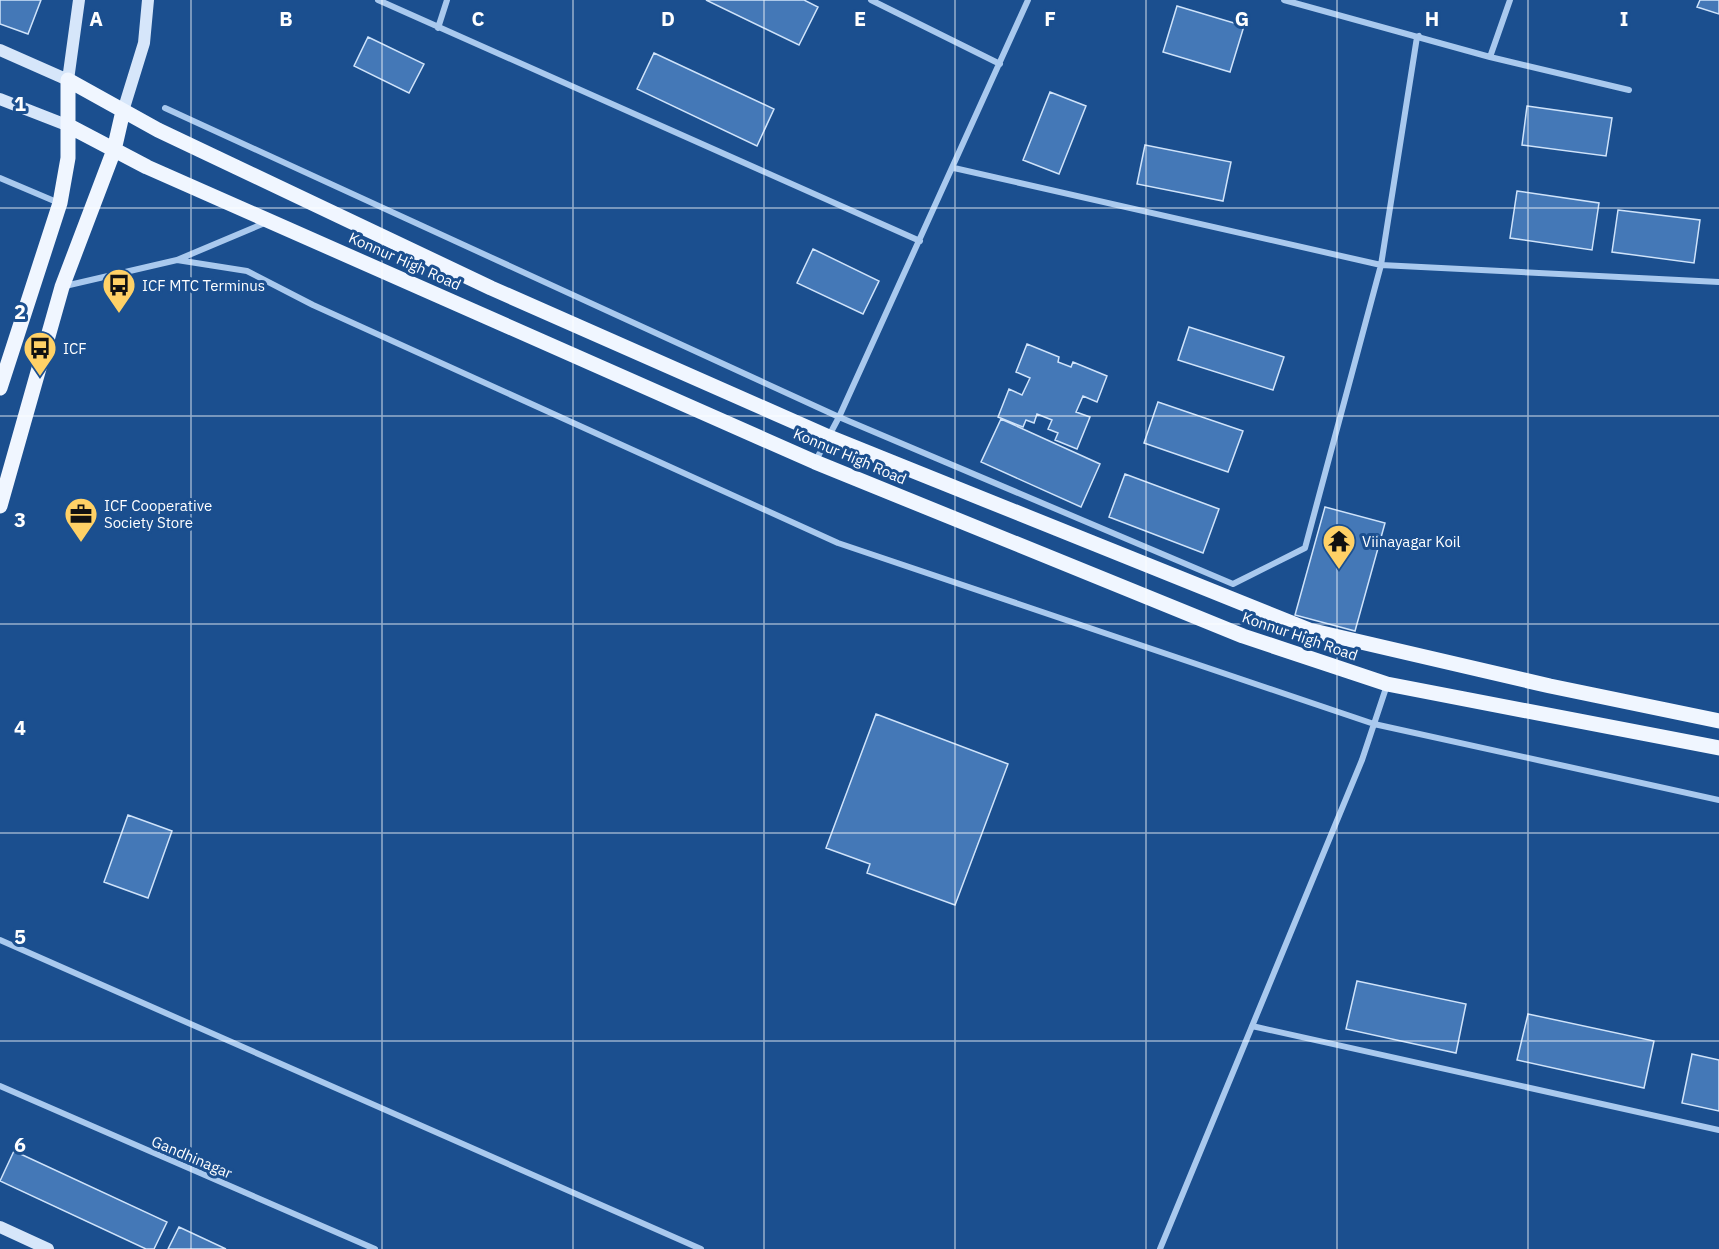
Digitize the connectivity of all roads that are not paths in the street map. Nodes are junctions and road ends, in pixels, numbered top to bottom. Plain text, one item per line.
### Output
1 (79, 0) edge
2 (148, 0) edge
3 (378, 0) edge
4 (447, 0) edge
5 (871, 0) edge
6 (1028, 0) edge
7 (1284, 0) edge
8 (1509, 0) edge
9 (438, 28) junction
10 (1418, 36) junction
11 (0, 50) edge
12 (1490, 57) junction
13 (1000, 63) junction
14 (68, 80) junction
15 (1629, 90) dead end
16 (0, 99) edge
17 (165, 108) dead end
18 (123, 111) junction
19 (69, 126) junction
20 (114, 150) junction
21 (954, 168) junction
22 (0, 178) edge
23 (60, 203) junction
24 (270, 220) junction
25 (920, 241) junction
26 (177, 260) junction
27 (1381, 266) junction
28 (1719, 282) edge
29 (62, 287) junction
30 (0, 388) edge
31 (840, 417) junction
32 (829, 437) junction
33 (815, 462) junction
34 (0, 506) edge
35 (1388, 684) junction
36 (1719, 721) edge
37 (1374, 724) junction
38 (1719, 748) edge
39 (1719, 800) edge
40 (0, 940) edge
41 (1252, 1026) junction
42 (0, 1086) edge
43 (1719, 1130) edge
44 (0, 1227) edge
45 (48, 1249) edge
46 (375, 1249) edge
47 (701, 1249) edge
48 (1160, 1249) edge

1 - 14 main road
2 - 18 main road
3 - 9 street
4 - 9 street
5 - 13 street
6 - 13 street
7 - 10 street
8 - 12 street
9 - 25 street
10 - 12 street
10 - 27 street
11 - 14 main road
12 - 15 street
13 - 21 street
14 - 18 main road
14 - 19 main road
16 - 19 main road, Konnur High Road
17 - 31 street
18 - 20 main road
18 - 32 main road
19 - 20 main road, Konnur High Road
19 - 23 main road
20 - 24 main road, Konnur High Road
20 - 29 main road
21 - 25 street
21 - 27 street
22 - 23 street
23 - 30 main road
24 - 26 street
24 - 33 main road, Konnur High Road
25 - 31 street
26 - 29 street
26 - 37 street
27 - 28 street
27 - 31 street
29 - 34 main road
31 - 32 street
32 - 33 street
32 - 36 main road
33 - 35 main road, Konnur High Road
35 - 37 street
35 - 38 main road, Konnur High Road
37 - 39 street
37 - 41 street
40 - 47 street
41 - 43 street
41 - 48 street
42 - 46 street, Gandhinagar
44 - 45 main road

